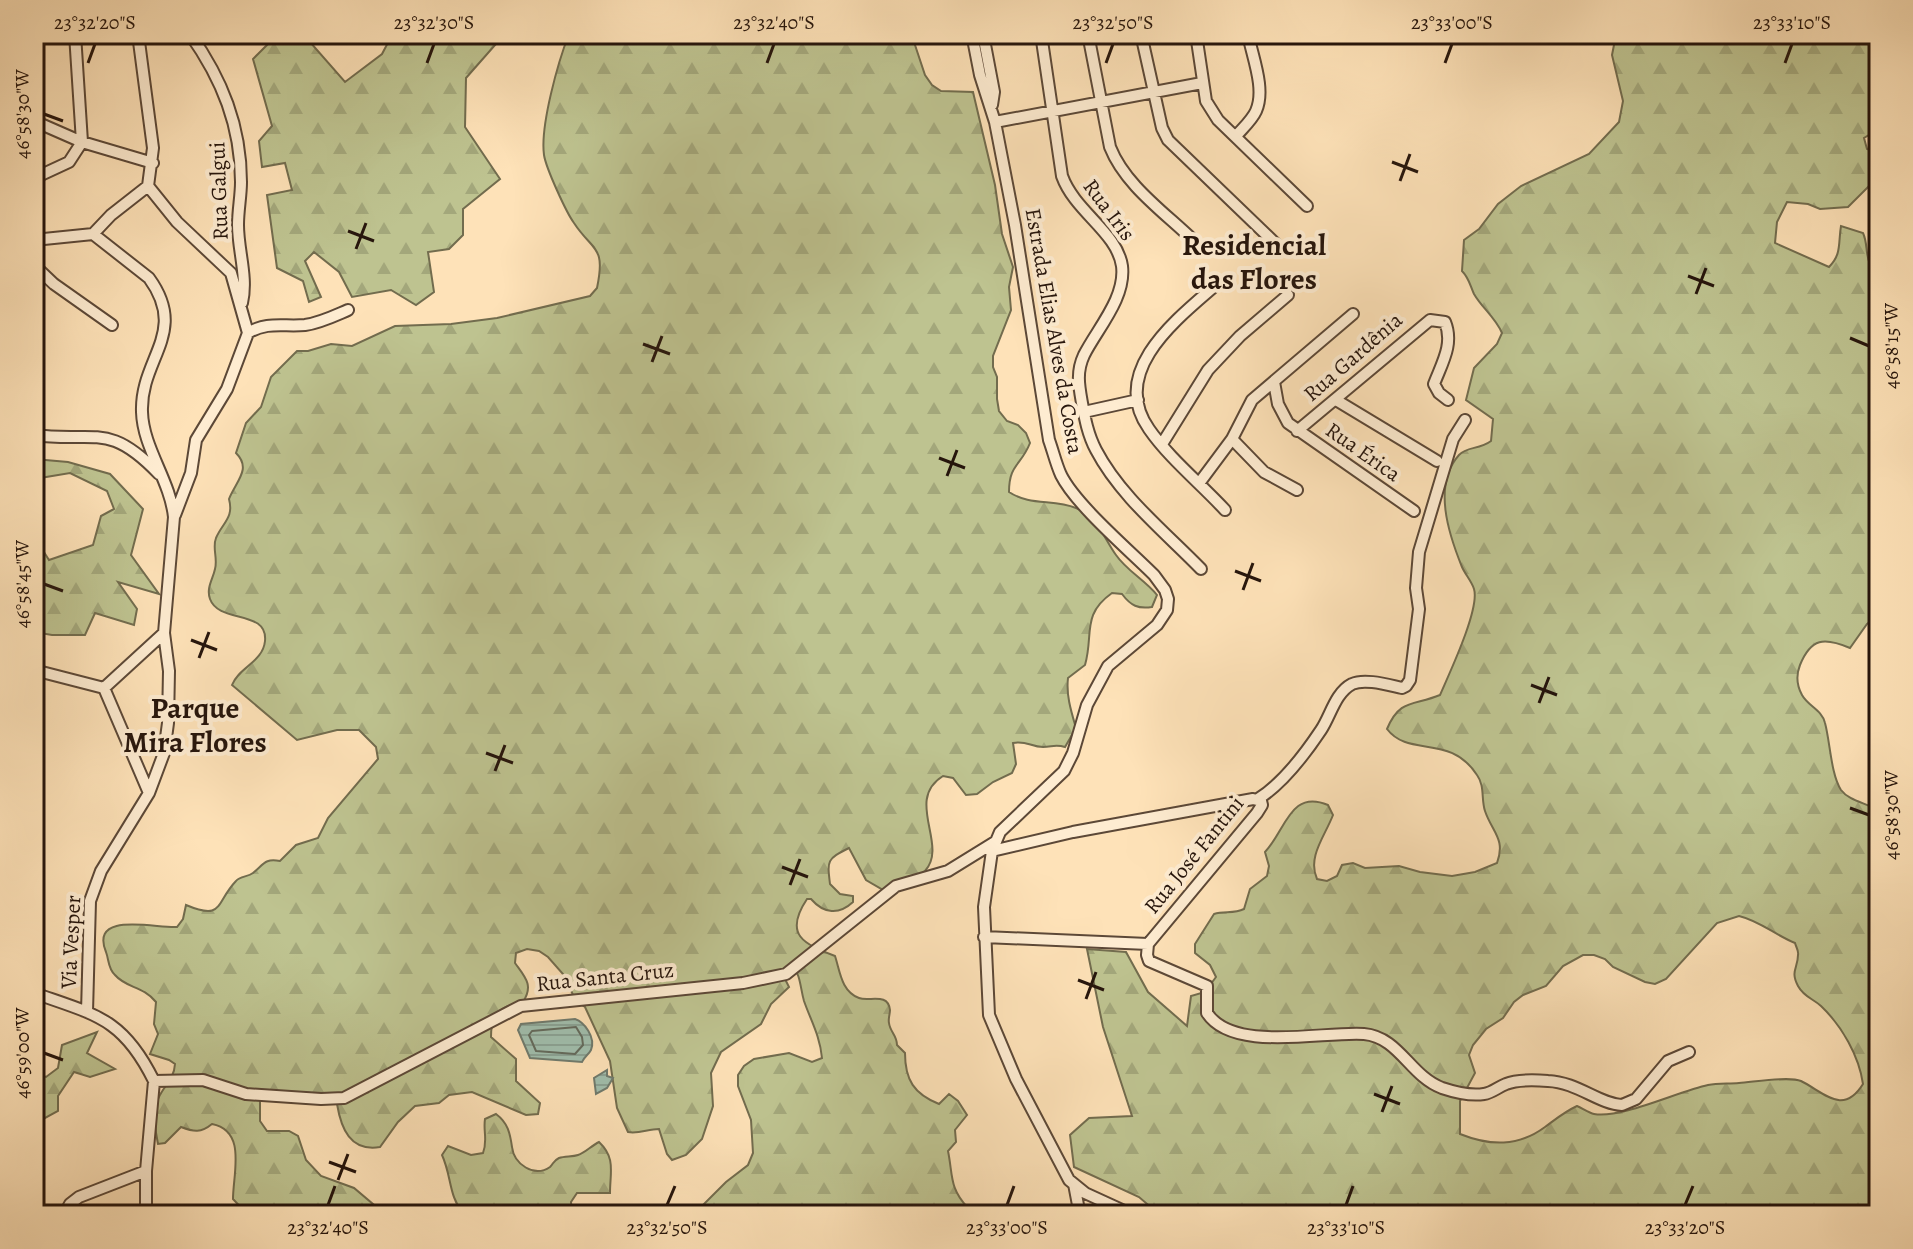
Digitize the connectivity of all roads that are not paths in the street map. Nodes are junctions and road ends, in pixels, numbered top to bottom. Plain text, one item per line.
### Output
1 (75, 34) edge
2 (138, 34) edge
3 (190, 34) edge
4 (972, 34) edge
5 (983, 34) edge
6 (1041, 34) edge
7 (1088, 34) edge
8 (1141, 34) edge
9 (1196, 34) edge
10 (1248, 34) edge
11 (1202, 83) junction
12 (1153, 92) junction
13 (1102, 101) junction
14 (992, 107) junction
15 (1051, 110) junction
16 (34, 121) edge
17 (995, 122) junction
18 (1236, 136) junction
19 (82, 142) junction
20 (153, 163) junction
21 (34, 175) edge
22 (148, 186) junction
23 (1307, 206) dead end
24 (93, 234) junction
25 (34, 240) edge
26 (1193, 240) dead end
27 (1276, 244) dead end
28 (34, 265) edge
29 (1217, 284) dead end
30 (1288, 295) dead end
31 (240, 309) junction
32 (348, 310) dead end
33 (1353, 314) dead end
34 (112, 325) dead end
35 (248, 333) junction
36 (1274, 382) junction
37 (1138, 400) junction
38 (1336, 400) junction
39 (1448, 400) dead end
40 (1084, 412) junction
41 (1465, 420) dead end
42 (1297, 431) junction
43 (34, 435) edge
44 (1232, 439) junction
45 (1162, 444) junction
46 (1437, 461) dead end
47 (164, 478) junction
48 (1200, 482) junction
49 (1297, 490) dead end
50 (1225, 510) dead end
51 (1414, 511) dead end
52 (174, 517) junction
53 (1201, 569) dead end
54 (164, 633) junction
55 (34, 670) edge
56 (104, 688) junction
57 (149, 793) junction
58 (1258, 799) junction
59 (994, 846) junction
60 (984, 937) junction
61 (1148, 944) junction
62 (34, 993) edge
63 (87, 1012) junction
64 (1689, 1052) dead end
65 (154, 1081) junction
66 (146, 1171) junction
67 (1074, 1184) junction
68 (64, 1215) edge
69 (146, 1215) edge
70 (1076, 1215) edge
71 (1133, 1215) edge

1 - 19 street
2 - 20 street
3 - 31 street, Rua Galgui
4 - 14 street, Estrada Elias Alves da Costa
5 - 14 street, Estrada Elias Alves da Costa
6 - 15 street, Rua Iris
7 - 13 street
8 - 12 street
9 - 11 street
10 - 18 street
11 - 12 street
11 - 18 street
12 - 13 street
12 - 27 street
13 - 15 street
13 - 26 street
14 - 17 street, Estrada Elias Alves da Costa
15 - 17 street
15 - 40 street, Rua Iris
16 - 19 street
17 - 59 street, Estrada Elias Alves da Costa
18 - 23 street
19 - 20 street
19 - 21 street
20 - 22 street
22 - 24 street
22 - 31 street
24 - 25 street
24 - 47 street
28 - 34 street
29 - 37 street
30 - 45 street
31 - 35 street
32 - 35 street
33 - 36 street
35 - 52 street
36 - 42 street, Rua Érica
36 - 44 street
37 - 40 street
37 - 45 street
38 - 39 street, Rua Gardênia
38 - 42 street, Rua Gardênia
38 - 46 street
40 - 53 street, Rua Iris
41 - 58 street
42 - 51 street, Rua Érica
43 - 47 street
44 - 48 street
44 - 49 street
45 - 48 street
47 - 52 street
48 - 50 street
52 - 54 street, Via Vesper
54 - 56 street
54 - 57 street, Via Vesper
55 - 56 street
56 - 57 street
57 - 63 street, Via Vesper
58 - 59 street, Rua José Fantini
58 - 61 street, Rua José Fantini
59 - 60 street, Estrada Elias Alves da Costa
59 - 65 street, Rua Santa Cruz
60 - 61 street, Rua José Fantini
60 - 67 street, Estrada Elias Alves da Costa
61 - 64 street
62 - 63 street
63 - 65 street
65 - 66 street
66 - 68 street
66 - 69 street
67 - 70 street
67 - 71 street, Estrada Elias Alves da Costa

